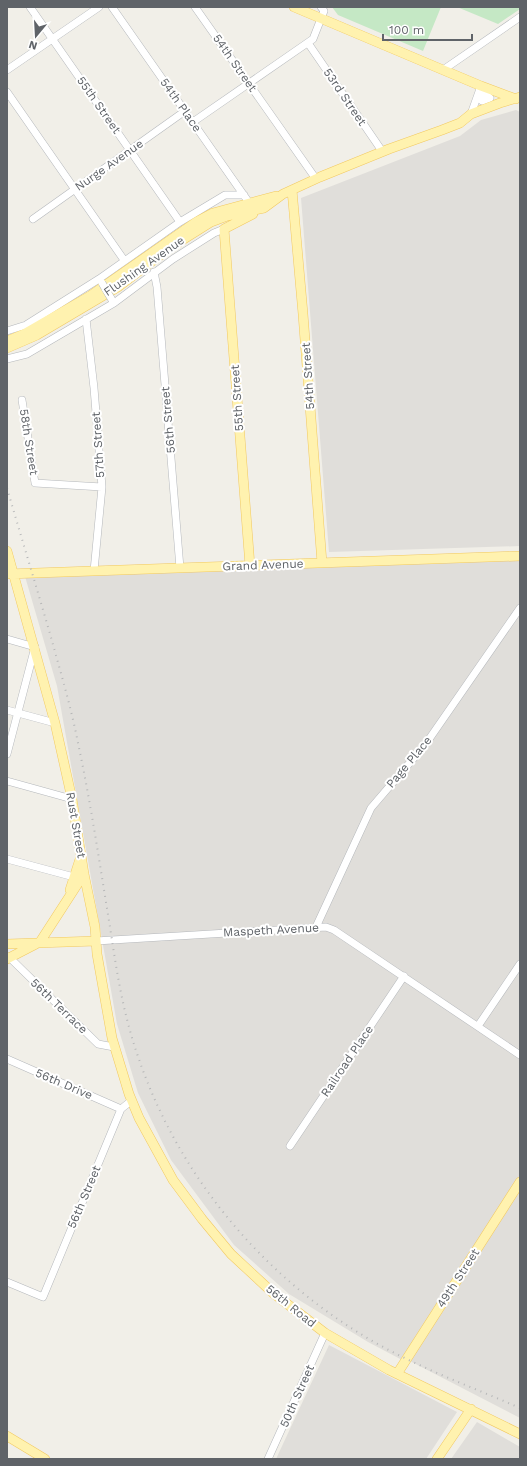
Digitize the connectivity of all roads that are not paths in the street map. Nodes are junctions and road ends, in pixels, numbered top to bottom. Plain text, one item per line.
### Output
1 (30, 7) edge
2 (98, 7) edge
3 (112, 7) edge
4 (195, 7) edge
5 (294, 7) edge
6 (321, 7) edge
7 (520, 17) edge
8 (322, 19) junction
9 (52, 39) junction
10 (308, 43) junction
11 (7, 70) edge
12 (443, 70) junction
13 (250, 83) junction
14 (481, 86) junction
15 (7, 92) edge
16 (518, 99) edge
17 (185, 111) junction
18 (471, 114) junction
19 (193, 122) junction
20 (130, 150) junction
21 (382, 152) junction
22 (316, 179) junction
23 (74, 189) junction
24 (287, 192) junction
25 (244, 195) junction
26 (250, 204) junction
27 (264, 208) junction
28 (33, 219) dead end
29 (180, 222) junction
30 (224, 229) junction
31 (124, 260) junction
32 (154, 272) junction
33 (101, 281) junction
34 (113, 301) junction
35 (86, 319) junction
36 (7, 331) edge
37 (7, 341) edge
38 (7, 348) edge
39 (7, 359) edge
40 (22, 400) dead end
41 (102, 487) junction
42 (7, 551) edge
43 (520, 556) edge
44 (322, 563) junction
45 (250, 566) junction
46 (180, 568) junction
47 (94, 571) junction
48 (10, 574) edge
49 (520, 608) edge
50 (7, 640) edge
51 (35, 647) junction
52 (7, 710) edge
53 (18, 713) junction
54 (55, 723) junction
55 (7, 754) edge
56 (7, 781) edge
57 (72, 799) junction
58 (81, 855) junction
59 (7, 859) edge
60 (84, 874) junction
61 (74, 877) junction
62 (65, 902) junction
63 (316, 927) junction
64 (96, 941) junction
65 (40, 942) junction
66 (7, 944) edge
67 (8, 958) edge
68 (520, 964) edge
69 (404, 976) junction
70 (478, 1026) junction
71 (114, 1047) junction
72 (520, 1055) edge
73 (7, 1059) edge
74 (131, 1101) junction
75 (121, 1109) junction
76 (290, 1146) dead end
77 (520, 1182) edge
78 (7, 1282) edge
79 (325, 1333) junction
80 (396, 1374) junction
81 (471, 1409) junction
82 (520, 1434) edge
83 (7, 1436) edge
84 (45, 1459) edge
85 (268, 1459) edge
86 (437, 1459) edge

1 - 9 street, 55th Street
2 - 9 street
3 - 17 street, 54th Place
4 - 13 street, 54th Street
5 - 8 main road
6 - 8 street
7 - 12 street
8 - 10 street
8 - 12 main road
9 - 11 street
9 - 20 street, 55th Street
10 - 13 street
10 - 21 street, 53rd Street
12 - 14 main road
13 - 19 street
13 - 22 street, 54th Street
14 - 16 main road
14 - 18 street
15 - 23 street
16 - 18 main road, Flushing Avenue
17 - 19 street, 54th Place
17 - 20 street, Nurge Avenue
18 - 21 main road, Flushing Avenue
19 - 25 street, 54th Place
20 - 23 street, Nurge Avenue
20 - 29 street, 55th Street
21 - 22 main road, Flushing Avenue
22 - 24 main road, Flushing Avenue
23 - 28 street, Nurge Avenue
23 - 31 street
24 - 26 main road, Flushing Avenue
24 - 27 main road, Flushing Avenue
24 - 44 main road, 54th Street
25 - 26 street, 54th Place
25 - 29 street, Flushing Avenue
26 - 37 main road, Flushing Avenue
27 - 30 main road
27 - 38 main road, Flushing Avenue
29 - 31 street, Flushing Avenue
30 - 32 street, Flushing Avenue
30 - 45 main road, 55th Street
31 - 33 street, Flushing Avenue
32 - 34 street, Flushing Avenue
32 - 46 street, 56th Street
33 - 34 street, bridge
33 - 36 street, Flushing Avenue
34 - 35 street, Flushing Avenue
35 - 39 street, Flushing Avenue
35 - 41 street, 57th Street
40 - 41 street, 58th Street
41 - 47 street, 57th Street
42 - 48 main road, Rust Street
43 - 44 main road, Grand Avenue
44 - 45 main road, Grand Avenue
45 - 46 main road, Grand Avenue
46 - 47 main road, Grand Avenue
47 - 48 main road, Grand Avenue
48 - 51 main road, Rust Street
49 - 63 street, Page Place
50 - 51 street
51 - 53 street
51 - 54 main road, Rust Street
52 - 53 street
53 - 54 street
53 - 55 street
54 - 57 main road, Rust Street
56 - 57 street
57 - 58 main road, Rust Street
58 - 60 main road, Rust Street
58 - 61 main road
59 - 61 street
60 - 62 main road
60 - 64 main road, Rust Street
61 - 62 main road
62 - 65 main road
63 - 64 street, Maspeth Avenue
63 - 69 street, Maspeth Avenue
64 - 65 main road, Maspeth Avenue
64 - 71 main road, Rust Street
65 - 66 main road, Maspeth Avenue
65 - 67 main road
67 - 71 street, 56th Terrace
68 - 70 street
69 - 70 street, Maspeth Avenue
69 - 76 street, Railroad Place
70 - 72 street, Maspeth Avenue
71 - 74 main road, Rust Street
73 - 75 street, 56th Drive
74 - 75 street, 56th Street
74 - 79 main road, 56th Road
75 - 78 street, 56th Street
77 - 80 main road, 49th Street
79 - 80 main road, 56th Road
79 - 85 street, 50th Street
80 - 81 main road, 56th Road
81 - 82 main road, 56th Road
81 - 86 main road
83 - 84 main road

